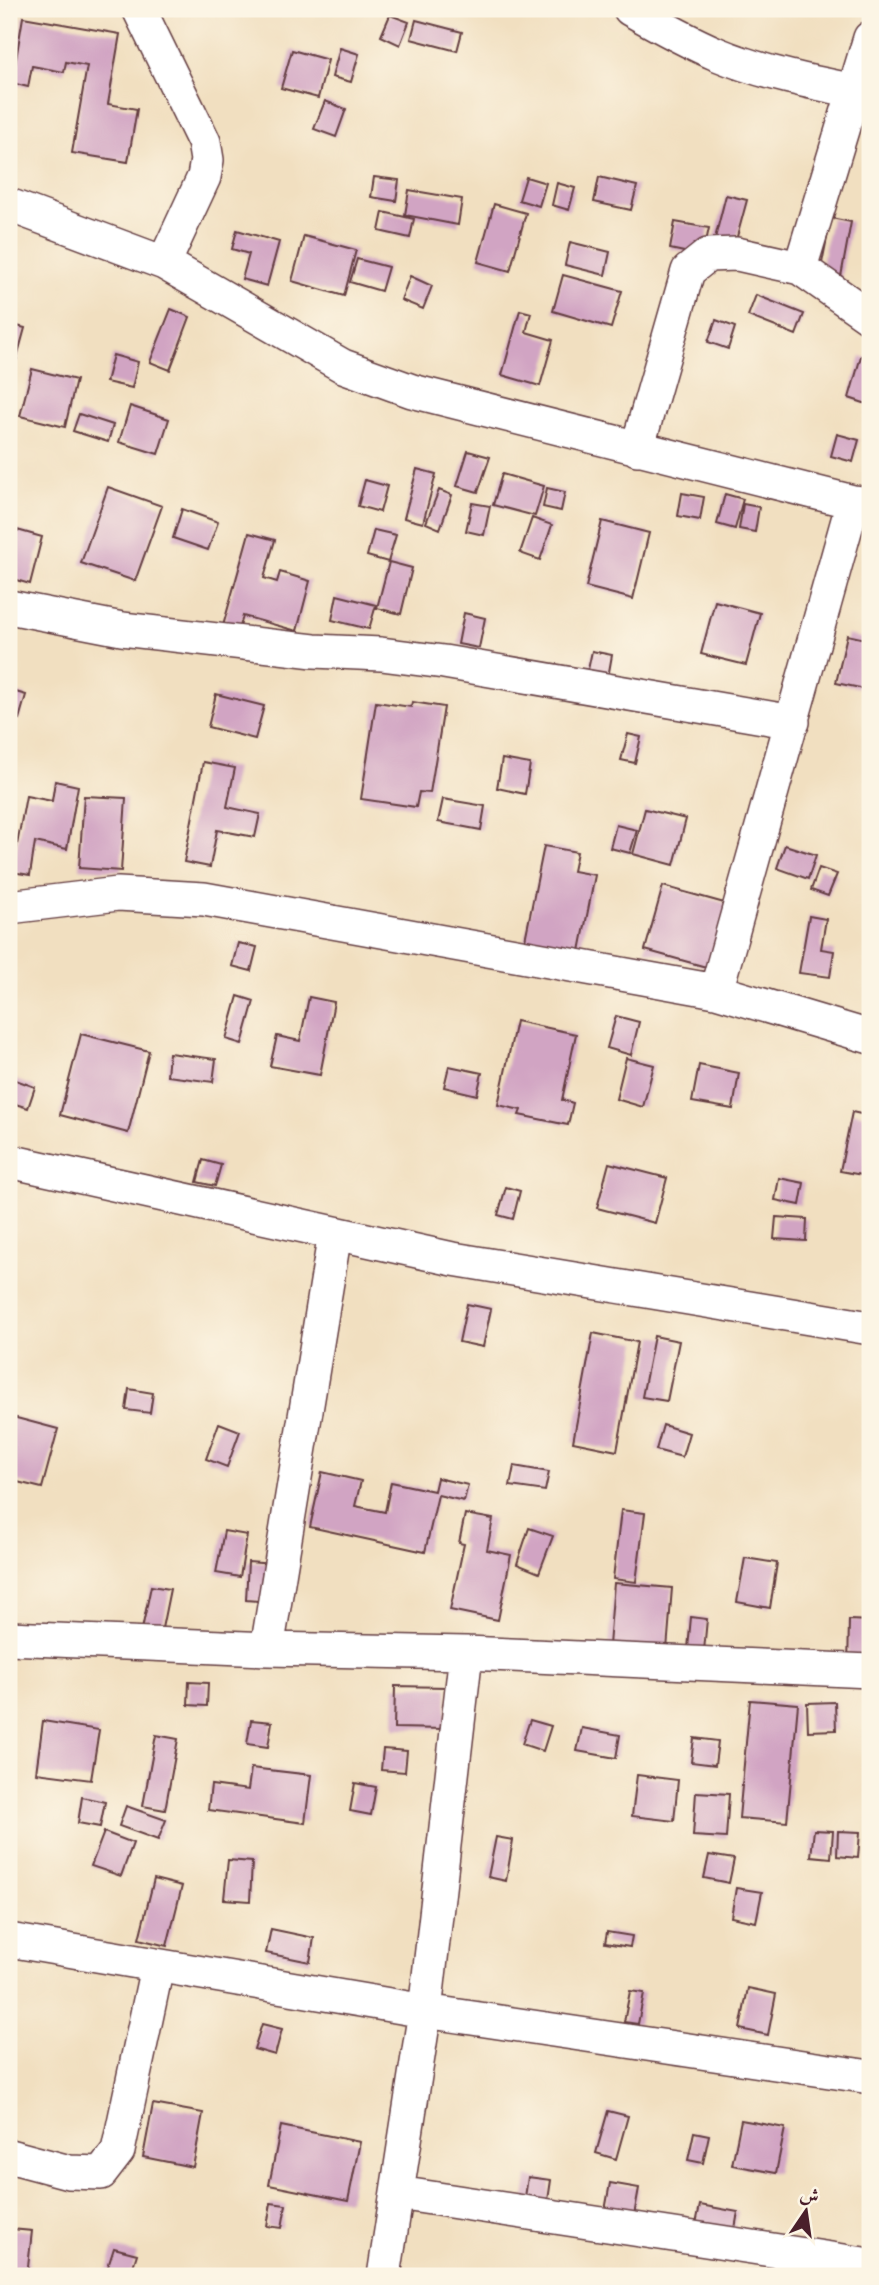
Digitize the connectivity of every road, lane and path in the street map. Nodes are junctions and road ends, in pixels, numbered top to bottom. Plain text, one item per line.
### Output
1 (139, 9) edge
2 (630, 9) edge
3 (870, 38) edge
4 (862, 92) edge
5 (9, 205) edge
6 (164, 263) junction
7 (800, 268) junction
8 (870, 317) edge
9 (637, 449) junction
10 (861, 503) edge
11 (9, 607) edge
12 (793, 722) junction
13 (9, 907) edge
14 (716, 991) junction
15 (870, 1037) edge
16 (9, 1161) edge
17 (335, 1233) junction
18 (870, 1328) edge
19 (9, 1638) edge
20 (267, 1649) junction
21 (466, 1653) junction
22 (870, 1671) edge
23 (9, 1940) edge
24 (157, 1967) junction
25 (425, 2011) junction
26 (870, 2077) edge
27 (9, 2156) edge
28 (398, 2193) junction
29 (870, 2265) edge
30 (384, 2276) edge

1 - 6 street
2 - 4 street
3 - 4 street
4 - 7 street
5 - 6 street
6 - 9 street
7 - 8 street
7 - 9 street
9 - 10 street
10 - 12 street
11 - 12 street
12 - 14 street
13 - 14 street
14 - 15 street
16 - 17 street
17 - 18 street
17 - 20 street
19 - 20 street
20 - 21 street
21 - 22 street
21 - 25 street
23 - 24 street
24 - 25 street
24 - 27 street
25 - 26 street
25 - 28 street
28 - 29 street
28 - 30 street

